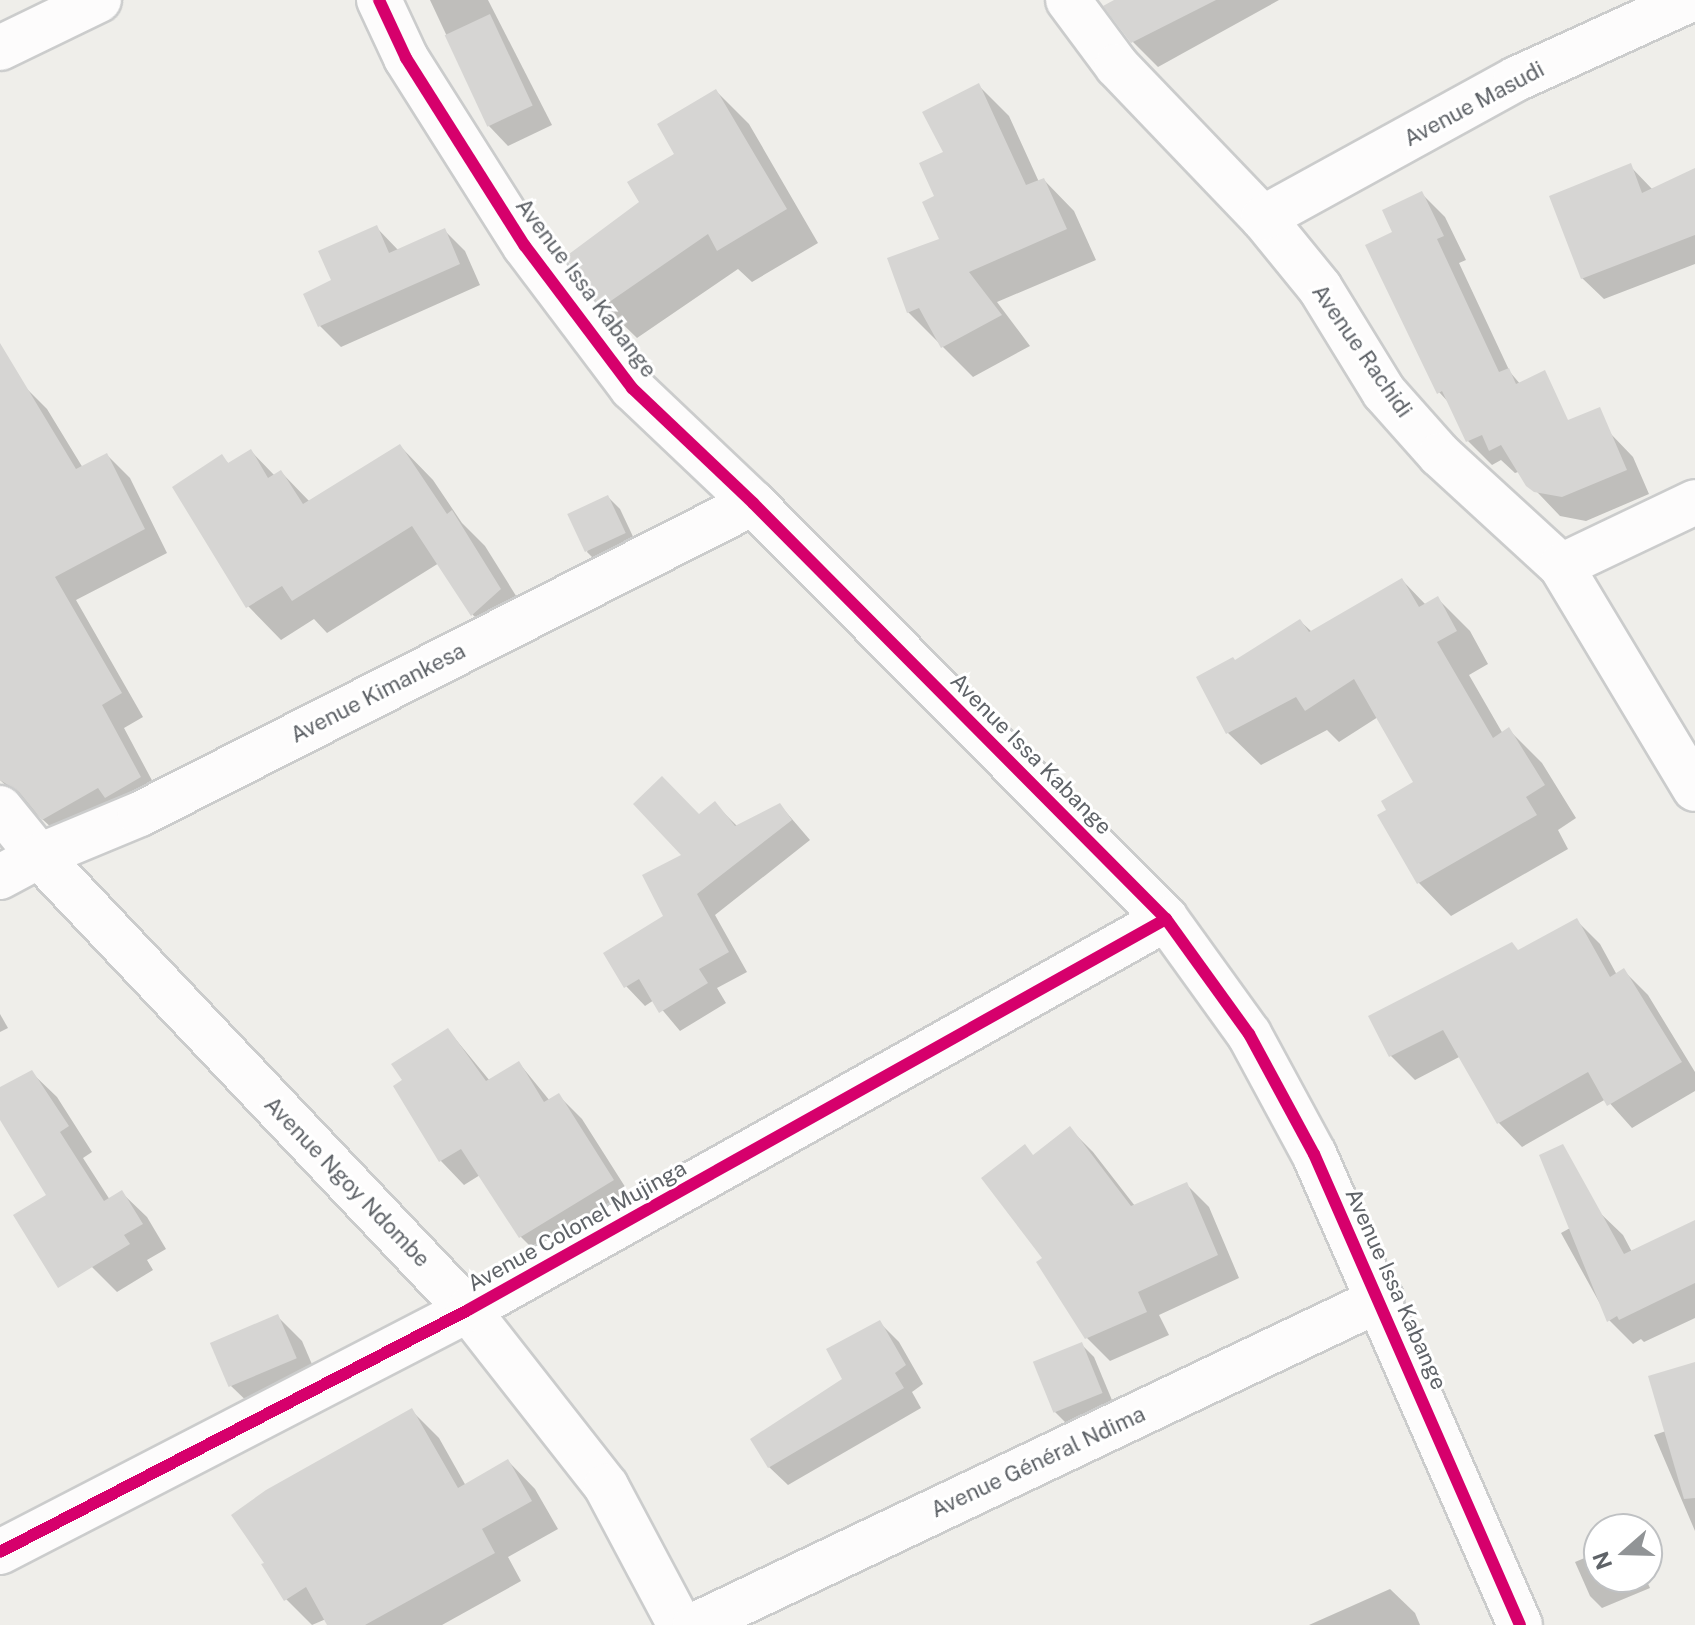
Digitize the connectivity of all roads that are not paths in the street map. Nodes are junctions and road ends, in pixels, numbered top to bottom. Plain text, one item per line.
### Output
1 (99, 0) edge
2 (379, 0) edge
3 (1068, 0) edge
4 (1689, 0) edge
5 (0, 48) edge
6 (1263, 218) junction
7 (1695, 502) edge
8 (753, 503) junction
9 (1561, 566) junction
10 (1695, 789) edge
11 (0, 808) edge
12 (39, 856) junction
13 (0, 877) edge
14 (1166, 919) junction
15 (1381, 1299) junction
16 (468, 1310) junction
17 (0, 1552) edge
18 (680, 1625) edge
19 (695, 1625) edge
20 (1520, 1625) edge

1 - 5 street
2 - 8 street, Avenue Issa Kabange
3 - 6 street, Avenue Rachidi
4 - 6 street, Avenue Masudi
6 - 9 street, Avenue Rachidi
7 - 9 street
8 - 12 street, Avenue Kimankesa
8 - 14 street, Avenue Issa Kabange
9 - 10 street, Avenue Rachidi
11 - 12 street, Avenue Ngoy Ndombe
12 - 13 street, Avenue Kimankesa
12 - 16 street, Avenue Ngoy Ndombe
14 - 15 street, Avenue Issa Kabange
14 - 16 street, Avenue Colonel Mujinga
15 - 19 street, Avenue Général Ndima
15 - 20 street, Avenue Issa Kabange
16 - 17 street, Avenue Colonel Mujinga
16 - 18 street, Avenue Ngoy Ndombe

